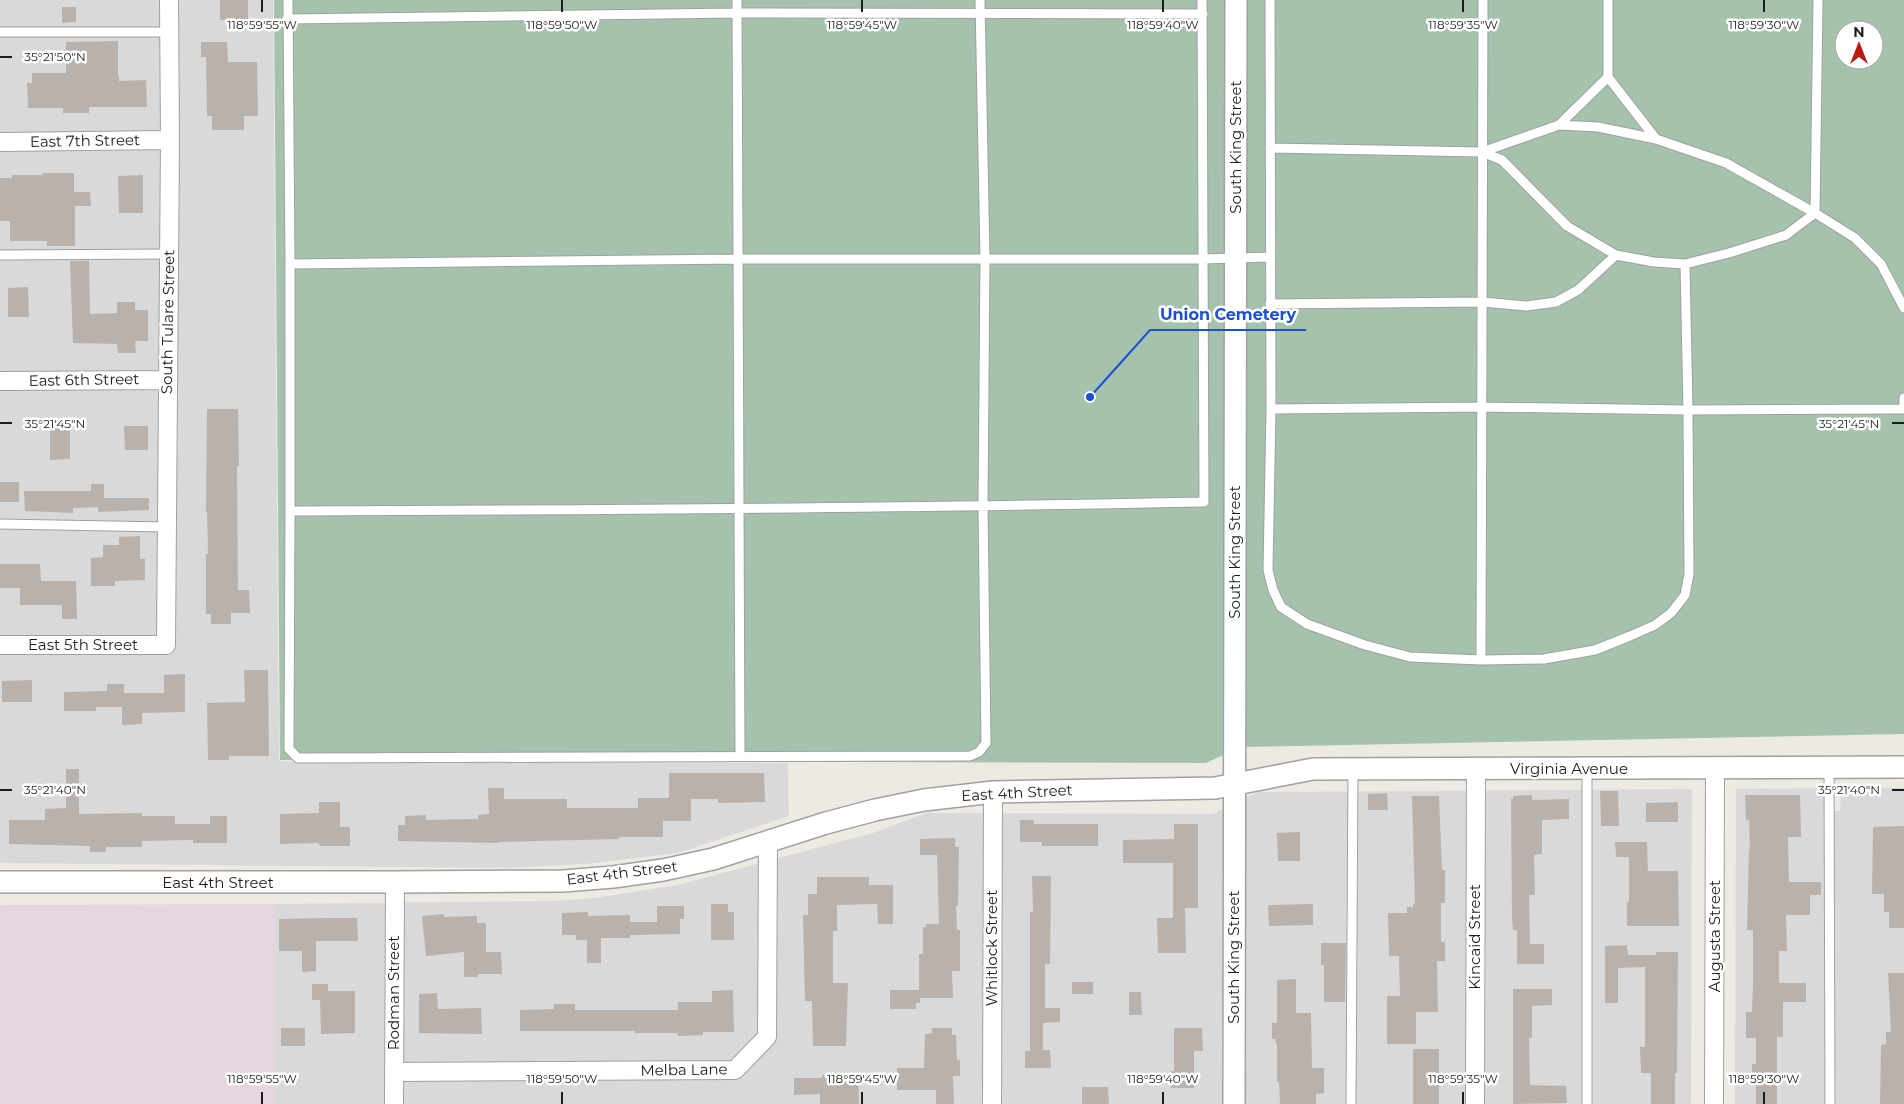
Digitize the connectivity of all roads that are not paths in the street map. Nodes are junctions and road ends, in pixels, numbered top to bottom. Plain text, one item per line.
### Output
1 (169, 0) edge
2 (288, 0) edge
3 (737, 0) edge
4 (980, 0) edge
5 (1202, 0) edge
6 (1236, 0) edge
7 (1270, 0) edge
8 (1482, 0) edge
9 (1608, 0) edge
10 (1818, 0) edge
11 (737, 13) junction
12 (980, 14) junction
13 (1203, 14) junction
14 (287, 19) junction
15 (0, 32) edge
16 (169, 32) junction
17 (1608, 77) junction
18 (1559, 125) junction
19 (1656, 139) junction
20 (170, 140) junction
21 (0, 142) edge
22 (1270, 148) junction
23 (1482, 152) junction
24 (1815, 213) junction
25 (169, 254) junction
26 (0, 255) edge
27 (1270, 256) junction
28 (1616, 256) junction
29 (985, 258) junction
30 (1235, 258) junction
31 (737, 259) junction
32 (1203, 259) junction
33 (290, 264) junction
34 (1685, 264) junction
35 (1482, 302) junction
36 (1270, 304) junction
37 (1904, 308) edge
38 (168, 380) junction
39 (0, 381) edge
40 (1904, 398) edge
41 (1482, 407) junction
42 (1271, 409) junction
43 (1688, 410) junction
44 (983, 506) junction
45 (740, 509) junction
46 (290, 511) junction
47 (0, 524) edge
48 (167, 527) junction
49 (0, 645) edge
50 (166, 645) joint
51 (1482, 660) junction
52 (740, 756) junction
53 (1829, 767) junction
54 (1904, 767) edge
55 (1715, 768) junction
56 (1353, 769) junction
57 (1587, 769) junction
58 (1476, 770) junction
59 (1235, 784) junction
60 (993, 792) junction
61 (768, 842) junction
62 (0, 882) edge
63 (395, 882) junction
64 (394, 1072) junction
65 (394, 1104) edge
66 (992, 1104) edge
67 (1234, 1104) edge
68 (1351, 1104) edge
69 (1475, 1104) edge
70 (1587, 1104) edge
71 (1714, 1104) edge
72 (1830, 1104) edge

1 - 16 street, South Tulare Street
2 - 14 lane
3 - 11 lane
4 - 12 lane
5 - 13 lane
6 - 30 street, South King Street
7 - 22 lane
8 - 23 lane
9 - 17 lane
10 - 24 lane
11 - 12 lane
11 - 14 lane
11 - 31 lane
12 - 13 lane
12 - 29 lane
13 - 32 lane
14 - 33 lane
15 - 16 lane
16 - 20 street, South Tulare Street
17 - 18 lane
17 - 19 lane
18 - 19 lane
18 - 23 lane
19 - 24 lane
20 - 21 street, East 7th Street
20 - 25 street, South Tulare Street
22 - 23 lane
22 - 27 lane
23 - 28 lane
23 - 35 lane
24 - 34 lane
24 - 37 lane
25 - 26 lane
25 - 38 street, South Tulare Street
27 - 30 lane
27 - 36 lane
28 - 34 lane
28 - 35 lane
29 - 31 lane
29 - 32 lane
29 - 44 lane
30 - 32 lane
30 - 59 street, South King Street
31 - 33 lane
31 - 45 lane
32 - 44 lane
33 - 46 lane
34 - 43 lane
35 - 36 lane
35 - 41 lane
36 - 42 lane
38 - 39 street, East 6th Street
38 - 48 street, South Tulare Street
40 - 43 lane
41 - 42 lane
41 - 43 lane
41 - 51 lane
42 - 51 lane
43 - 51 lane
44 - 45 lane
44 - 52 lane
45 - 46 lane
45 - 52 lane
46 - 52 lane
47 - 48 lane
48 - 50 street, South Tulare Street
49 - 50 street, East 5th Street
53 - 54 street, Virginia Avenue
53 - 55 street, Virginia Avenue
53 - 72 lane
55 - 57 street, Virginia Avenue
55 - 71 street, Augusta Street
56 - 58 street, Virginia Avenue
56 - 59 street, Virginia Avenue
56 - 68 lane
57 - 58 street, Virginia Avenue
57 - 70 lane
58 - 69 street, Kincaid Street
59 - 60 street, East 4th Street
59 - 67 street, South King Street
60 - 61 street, East 4th Street
60 - 66 street, Whitlock Street
61 - 63 street, East 4th Street
61 - 64 street, Melba Lane
62 - 63 street, East 4th Street
63 - 64 street, Rodman Street
64 - 65 street, Rodman Street

